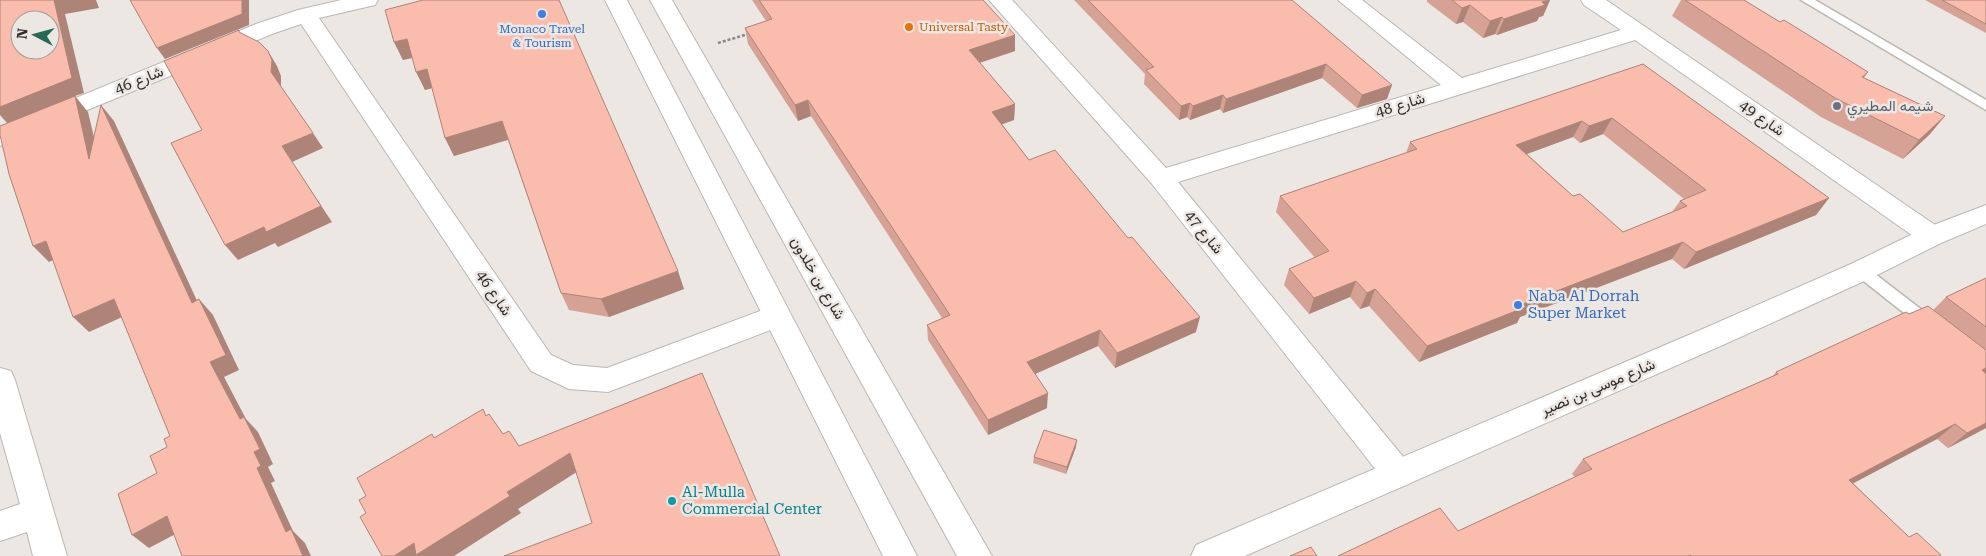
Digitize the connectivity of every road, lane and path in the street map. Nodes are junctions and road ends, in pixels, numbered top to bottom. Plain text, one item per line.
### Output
1 (367, 0) edge
2 (616, 0) edge
3 (661, 0) edge
4 (1000, 0) edge
5 (1349, 0) edge
6 (1592, 0) edge
7 (1807, 0) edge
8 (306, 15) junction
9 (755, 32) edge
10 (1639, 32) junction
11 (689, 52) junction
12 (1458, 87) junction
13 (1986, 106) edge
14 (0, 138) edge
15 (1161, 178) junction
16 (1986, 214) edge
17 (1932, 236) junction
18 (1861, 271) junction
19 (776, 316) junction
20 (1939, 332) edge
21 (0, 380) edge
22 (1398, 474) junction
23 (39, 513) junction
24 (0, 526) edge
25 (50, 556) edge
26 (900, 556) edge
27 (975, 556) edge
28 (1208, 556) edge

1 - 8 street, شارع 46
2 - 19 street
3 - 11 street, شارع بن خلدون
4 - 15 street, شارع 47
5 - 12 street
6 - 10 street, شارع 49
7 - 13 lane
8 - 14 street, شارع 46
8 - 19 street, شارع 46
9 - 11 path
10 - 12 street, شارع 48
10 - 17 street, شارع 49
11 - 27 street, شارع بن خلدون
12 - 15 street, شارع 48
15 - 22 street, شارع 47
16 - 17 street, شارع موسى بن نصير
17 - 18 street, شارع موسى بن نصير
18 - 20 lane
18 - 22 street, شارع موسى بن نصير
19 - 26 street
21 - 23 street
22 - 28 street, شارع موسى بن نصير
23 - 24 street
23 - 25 street

